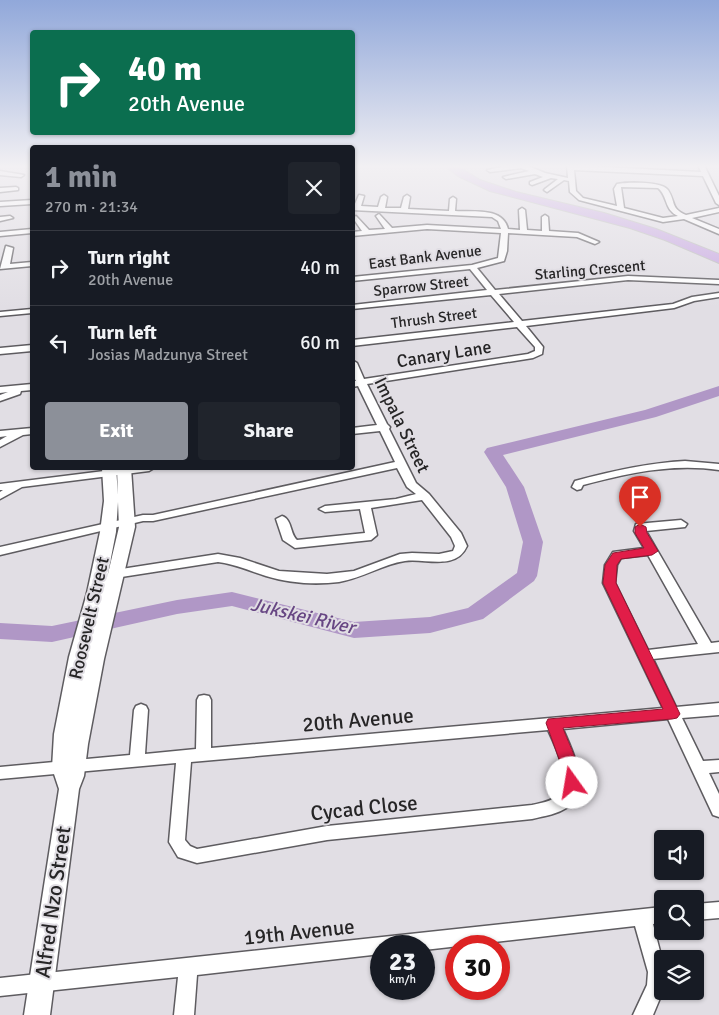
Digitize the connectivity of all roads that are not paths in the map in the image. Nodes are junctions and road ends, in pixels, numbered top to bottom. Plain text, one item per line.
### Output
1 (383, 212) edge
2 (404, 212) edge
3 (484, 212) edge
4 (500, 212) edge
5 (522, 212) edge
6 (586, 212) edge
7 (592, 212) edge
8 (631, 212) edge
9 (678, 212) edge
10 (708, 212) edge
11 (355, 214) edge
12 (438, 215) dead end
13 (462, 216) dead end
14 (498, 217) junction
15 (545, 217) dead end
16 (686, 217) junction
17 (10, 218) dead end
18 (0, 219) edge
19 (414, 228) junction
20 (438, 228) junction
21 (461, 229) junction
22 (390, 230) junction
23 (30, 231) edge
24 (504, 231) junction
25 (524, 232) junction
26 (719, 232) edge
27 (367, 233) junction
28 (546, 233) junction
29 (0, 234) edge
30 (355, 234) edge
31 (595, 242) dead end
32 (9, 248) dead end
33 (719, 257) edge
34 (30, 264) edge
35 (3, 266) edge
36 (472, 267) junction
37 (355, 279) edge
38 (719, 282) edge
39 (493, 292) junction
40 (719, 295) edge
41 (355, 307) edge
42 (30, 311) edge
43 (0, 314) edge
44 (519, 323) junction
45 (355, 343) edge
46 (30, 348) edge
47 (0, 351) edge
48 (0, 358) edge
49 (357, 383) edge
50 (30, 387) edge
51 (0, 390) edge
52 (0, 398) edge
53 (385, 427) junction
54 (28, 431) edge
55 (355, 431) edge
56 (0, 434) edge
57 (0, 444) edge
58 (401, 464) junction
59 (719, 467) edge
60 (117, 470) edge
61 (21, 485) junction
62 (0, 487) edge
63 (577, 487) dead end
64 (0, 496) edge
65 (425, 496) junction
66 (364, 504) junction
67 (325, 509) dead end
68 (282, 519) dead end
69 (127, 524) junction
70 (681, 524) dead end
71 (108, 529) junction
72 (652, 551) junction
73 (0, 552) edge
74 (0, 556) edge
75 (115, 574) junction
76 (103, 593) junction
77 (713, 647) edge
78 (644, 656) junction
79 (204, 700) dead end
80 (719, 709) edge
81 (141, 710) dead end
82 (672, 714) junction
83 (553, 723) junction
84 (204, 755) junction
85 (184, 757) junction
86 (137, 761) junction
87 (719, 766) edge
88 (698, 768) junction
89 (0, 774) edge
90 (69, 774) junction
91 (719, 810) edge
92 (719, 910) edge
93 (704, 911) edge
94 (654, 917) edge
95 (642, 918) junction
96 (188, 966) junction
97 (42, 982) junction
98 (0, 987) edge
99 (37, 1015) edge
100 (184, 1015) edge
101 (643, 1015) edge

1 - 22 street
2 - 19 street
3 - 14 street
4 - 14 street
5 - 25 street
6 - 33 main road
7 - 33 main road
8 - 16 street
9 - 16 street
10 - 16 street
11 - 27 street
12 - 20 street
13 - 21 street
14 - 24 street
15 - 28 street
16 - 26 street
17 - 18 street
19 - 20 street
19 - 22 street
20 - 21 street
21 - 24 street
22 - 27 street
23 - 29 street
24 - 25 street
24 - 36 street, East Bank Avenue
25 - 28 street
27 - 30 street
28 - 31 street
32 - 35 street
34 - 35 street
36 - 37 street, East Bank Avenue
36 - 39 street
38 - 39 street, Starling Crescent
39 - 41 street, Sparrow Street
39 - 44 street
40 - 44 street
42 - 43 street
44 - 45 street, Thrush Street
44 - 49 street, Canary Lane
46 - 47 street
46 - 48 street
49 - 53 street, Impala Street
50 - 51 street
50 - 52 street
53 - 55 street
53 - 58 street, Impala Street
54 - 56 street
54 - 57 street
58 - 65 street, Impala Street
58 - 69 street
59 - 63 street
60 - 61 street
60 - 69 street, Roosevelt Street
60 - 71 street, Roosevelt Street
61 - 62 street
61 - 64 street
65 - 66 street
65 - 75 street, Impala Street
66 - 67 street
66 - 68 street
69 - 71 street
69 - 75 street, Roosevelt Street
70 - 72 street
71 - 73 street
71 - 74 street
71 - 76 street, Roosevelt Street
72 - 77 street
72 - 78 street
75 - 76 street, Roosevelt Street
76 - 90 street, Roosevelt Street
77 - 78 street
78 - 82 street
79 - 84 street
80 - 82 street, 20th Avenue
81 - 86 street
82 - 83 street, 20th Avenue
82 - 88 street
83 - 84 street, 20th Avenue
83 - 85 street, Cycad Close
84 - 85 street, 20th Avenue
85 - 86 street, 20th Avenue
86 - 90 street, 20th Avenue
87 - 88 street
88 - 91 street
89 - 90 street, 20th Avenue
90 - 97 street, Alfred Nzo Street
92 - 93 street
94 - 95 street, 19th Avenue
95 - 96 street, 19th Avenue
95 - 101 street
96 - 97 street, 19th Avenue
96 - 100 street
97 - 98 street, 19th Avenue
97 - 99 street, Alfred Nzo Street

